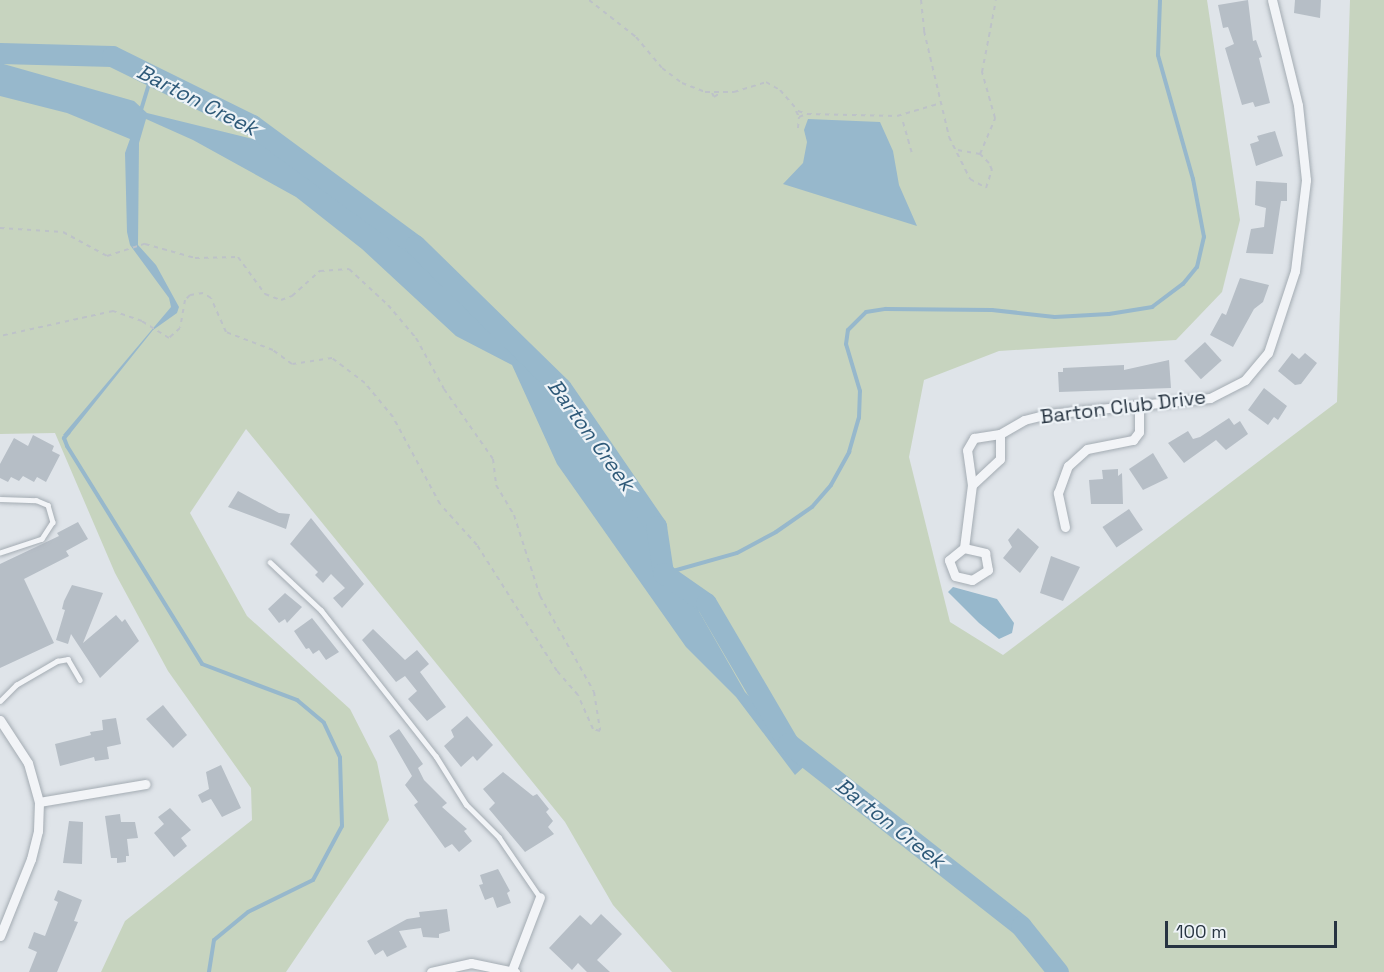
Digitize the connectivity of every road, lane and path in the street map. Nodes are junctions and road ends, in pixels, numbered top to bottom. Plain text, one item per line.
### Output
1 (589, 0) edge
2 (921, 0) edge
3 (996, 0) edge
4 (1272, 0) edge
5 (941, 103) junction
6 (795, 108) junction
7 (809, 114) junction
8 (905, 114) junction
9 (900, 116) junction
10 (799, 117) junction
11 (903, 122) junction
12 (798, 128) dead end
13 (957, 150) junction
14 (912, 153) dead end
15 (980, 154) junction
16 (0, 228) edge
17 (0, 336) edge
18 (1139, 407) junction
19 (1000, 434) junction
20 (972, 485) junction
21 (0, 499) edge
22 (1065, 527) dead end
23 (964, 548) dead end
24 (0, 553) edge
25 (270, 562) dead end
26 (81, 680) dead end
27 (0, 701) edge
28 (0, 720) edge
29 (146, 784) dead end
30 (39, 802) junction
31 (540, 897) joint
32 (0, 936) edge
33 (513, 971) edge
34 (431, 972) edge

1 - 6 path
2 - 5 path
3 - 15 path
4 - 18 street, Barton Club Drive
5 - 8 path
5 - 13 path
6 - 7 path
6 - 10 path
7 - 9 path
7 - 10 path
8 - 9 path
8 - 11 path
9 - 11 path
10 - 12 path
11 - 14 path
13 - 15 path
13 - 15 path
16 - 17 path
18 - 19 street, Barton Club Drive
18 - 22 street
19 - 20 street
19 - 20 street, Barton Club Drive
20 - 23 street, Barton Club Drive
21 - 24 lane
25 - 31 lane
26 - 27 lane
28 - 30 street
29 - 30 street
30 - 32 street
31 - 33 street
33 - 34 street

